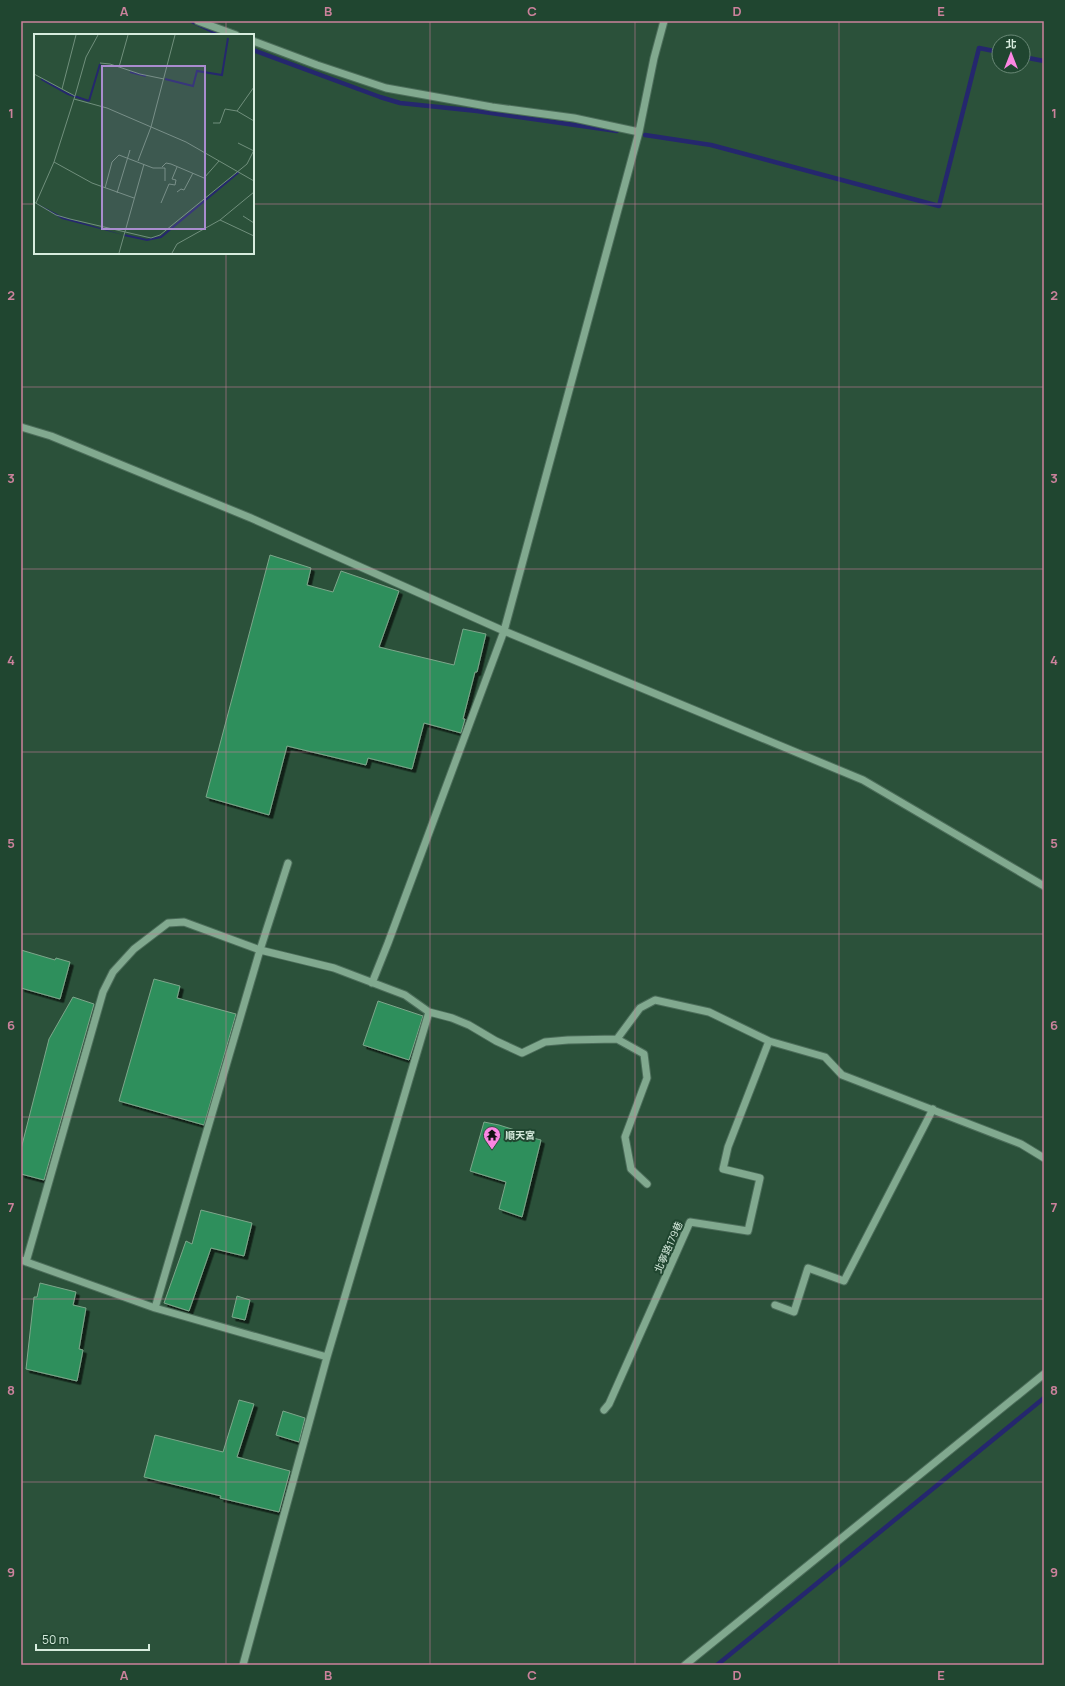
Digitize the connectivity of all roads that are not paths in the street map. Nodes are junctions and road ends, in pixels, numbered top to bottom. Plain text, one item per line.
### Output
1 (198, 21) edge
2 (664, 21) edge
3 (233, 34) edge
4 (254, 41) edge
5 (639, 132) junction
6 (21, 427) edge
7 (504, 631) junction
8 (288, 863) dead end
9 (1044, 886) edge
10 (260, 950) junction
11 (372, 983) junction
12 (429, 1012) junction
13 (617, 1039) junction
14 (769, 1041) junction
15 (933, 1109) junction
16 (1044, 1158) edge
17 (647, 1184) dead end
18 (23, 1261) edge
19 (775, 1305) dead end
20 (155, 1308) junction
21 (327, 1357) junction
22 (1044, 1374) edge
23 (604, 1410) dead end
24 (243, 1665) edge
25 (685, 1665) edge

1 - 3 street
2 - 5 street
4 - 5 street
5 - 7 street
6 - 7 street
7 - 9 street
7 - 11 street
8 - 10 street
10 - 11 street
10 - 18 street
10 - 20 street
11 - 12 street
12 - 13 street
12 - 21 street
13 - 14 street
13 - 17 street
14 - 15 street
14 - 23 street, 北寧路179巷
15 - 16 street
15 - 19 street
18 - 20 street
20 - 21 street
21 - 24 street
22 - 25 street

